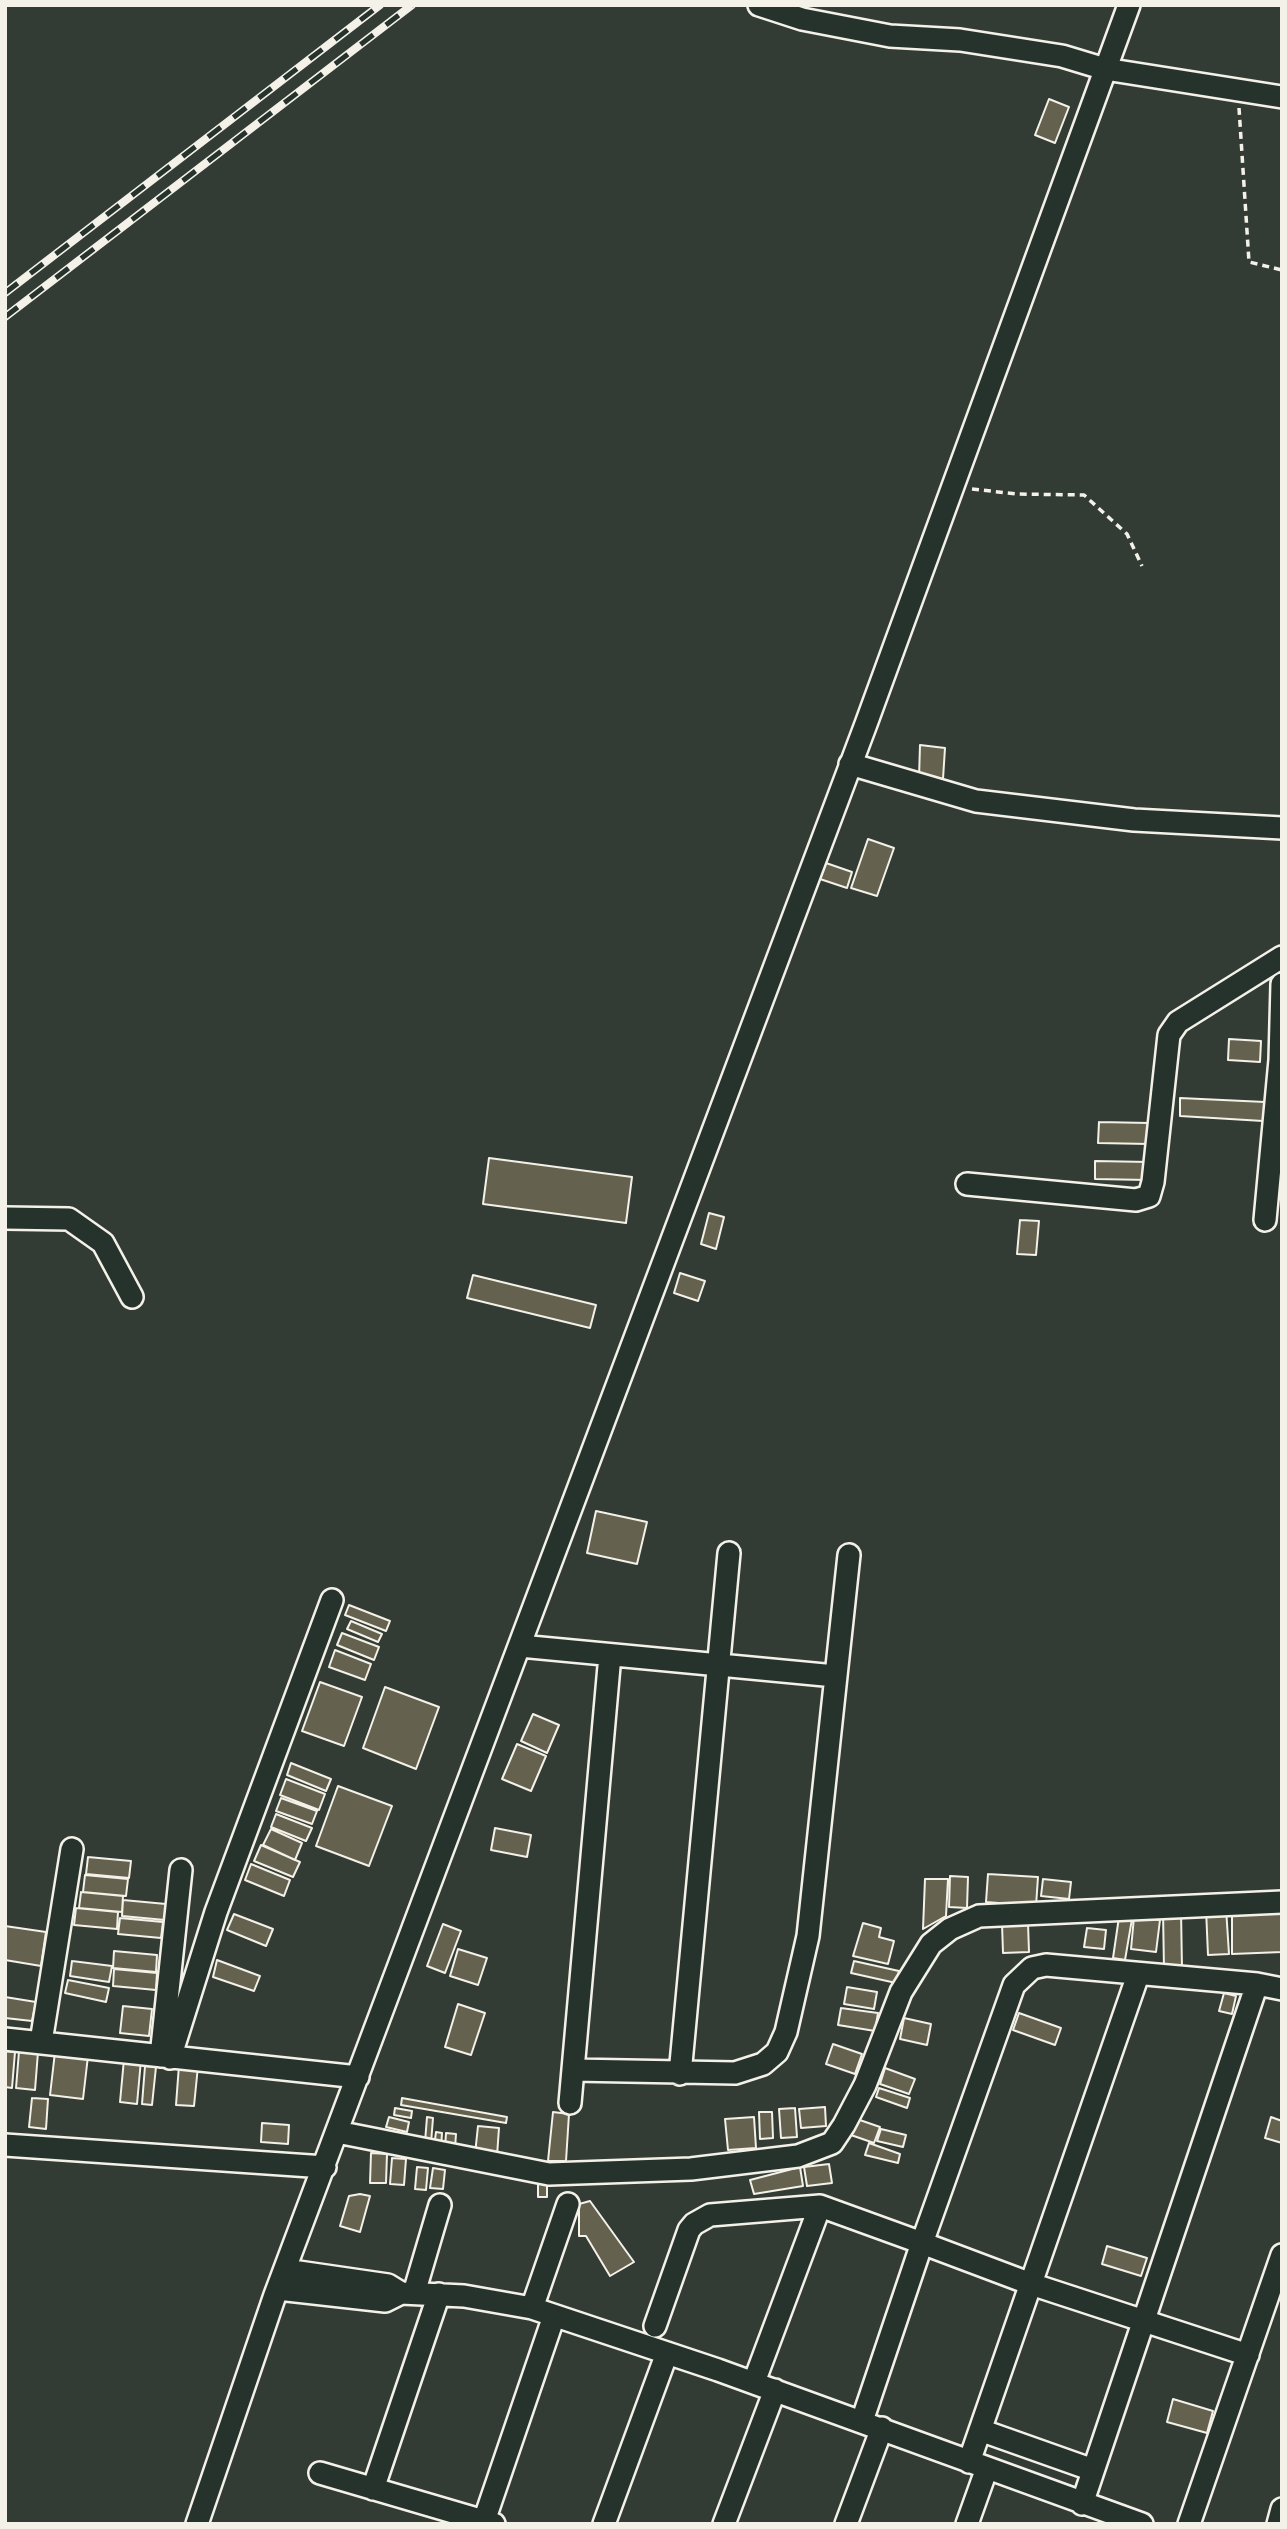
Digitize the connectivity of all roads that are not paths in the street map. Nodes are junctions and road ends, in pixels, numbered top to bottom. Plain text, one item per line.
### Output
1 (759, 5) edge
2 (1129, 5) edge
3 (1105, 69) junction
4 (1282, 97) edge
5 (850, 764) junction
6 (1282, 828) edge
7 (1282, 957) edge
8 (1282, 984) edge
9 (1281, 1060) edge
10 (967, 1184) dead end
11 (5, 1218) edge
12 (1265, 1220) dead end
13 (132, 1297) dead end
14 (729, 1553) dead end
15 (849, 1555) dead end
16 (332, 1600) dead end
17 (520, 1646) junction
18 (610, 1655) junction
19 (718, 1665) junction
20 (835, 1676) junction
21 (72, 1849) dead end
22 (181, 1870) dead end
23 (1282, 1902) edge
24 (1138, 1975) junction
25 (1258, 1984) junction
26 (1282, 1989) edge
27 (5, 2039) edge
28 (40, 2042) junction
29 (165, 2057) junction
30 (573, 2070) junction
31 (680, 2074) junction
32 (358, 2077) junction
33 (570, 2103) dead end
34 (337, 2133) junction
35 (5, 2145) edge
36 (325, 2167) junction
37 (568, 2204) dead end
38 (440, 2205) dead end
39 (820, 2206) junction
40 (922, 2243) junction
41 (1282, 2255) edge
42 (281, 2280) junction
43 (1031, 2284) junction
44 (407, 2293) junction
45 (439, 2294) junction
46 (532, 2308) junction
47 (554, 2316) junction
48 (1143, 2322) junction
49 (655, 2326) dead end
50 (667, 2353) junction
51 (1248, 2355) junction
52 (754, 2382) junction
53 (775, 2390) junction
54 (872, 2425) junction
55 (980, 2430) junction
56 (978, 2465) junction
57 (1093, 2470) junction
58 (320, 2473) dead end
59 (373, 2489) junction
60 (1282, 2509) edge
61 (1087, 2512) edge
62 (489, 2522) edge
63 (197, 2524) edge
64 (604, 2524) edge
65 (724, 2524) edge
66 (846, 2524) edge
67 (967, 2524) edge
68 (1142, 2524) edge
69 (1189, 2524) edge
70 (1279, 2524) edge

1 - 3 street
2 - 3 street
3 - 4 street
3 - 5 street
5 - 6 street
5 - 17 street
7 - 10 street
8 - 9 street
9 - 12 street
11 - 13 street
14 - 19 street
15 - 20 street
16 - 29 street
17 - 18 street
17 - 32 street
18 - 19 street
18 - 30 street
19 - 20 street
19 - 31 street
20 - 31 street
21 - 28 street
22 - 29 street
23 - 34 street
24 - 25 street
24 - 40 street
24 - 43 street
25 - 26 street
25 - 48 street
27 - 28 street
28 - 29 street
29 - 32 street
30 - 31 street
30 - 33 street
32 - 34 street
34 - 36 street
35 - 36 street
36 - 42 street
37 - 46 street
38 - 44 street
39 - 40 street
39 - 49 street
39 - 52 street
40 - 43 street
40 - 54 street
41 - 51 street
42 - 44 street
42 - 63 street
43 - 48 street
43 - 55 street
44 - 45 street
45 - 46 street
45 - 59 street
46 - 47 street
47 - 50 street
47 - 62 street
48 - 51 street
48 - 57 street
50 - 52 street
50 - 64 street
51 - 69 street
52 - 53 street
53 - 54 street
53 - 65 street
54 - 56 street
54 - 66 street
55 - 56 street
55 - 57 street
56 - 61 street
56 - 67 street
57 - 61 street
58 - 59 street
59 - 62 street
60 - 70 street
61 - 68 street

